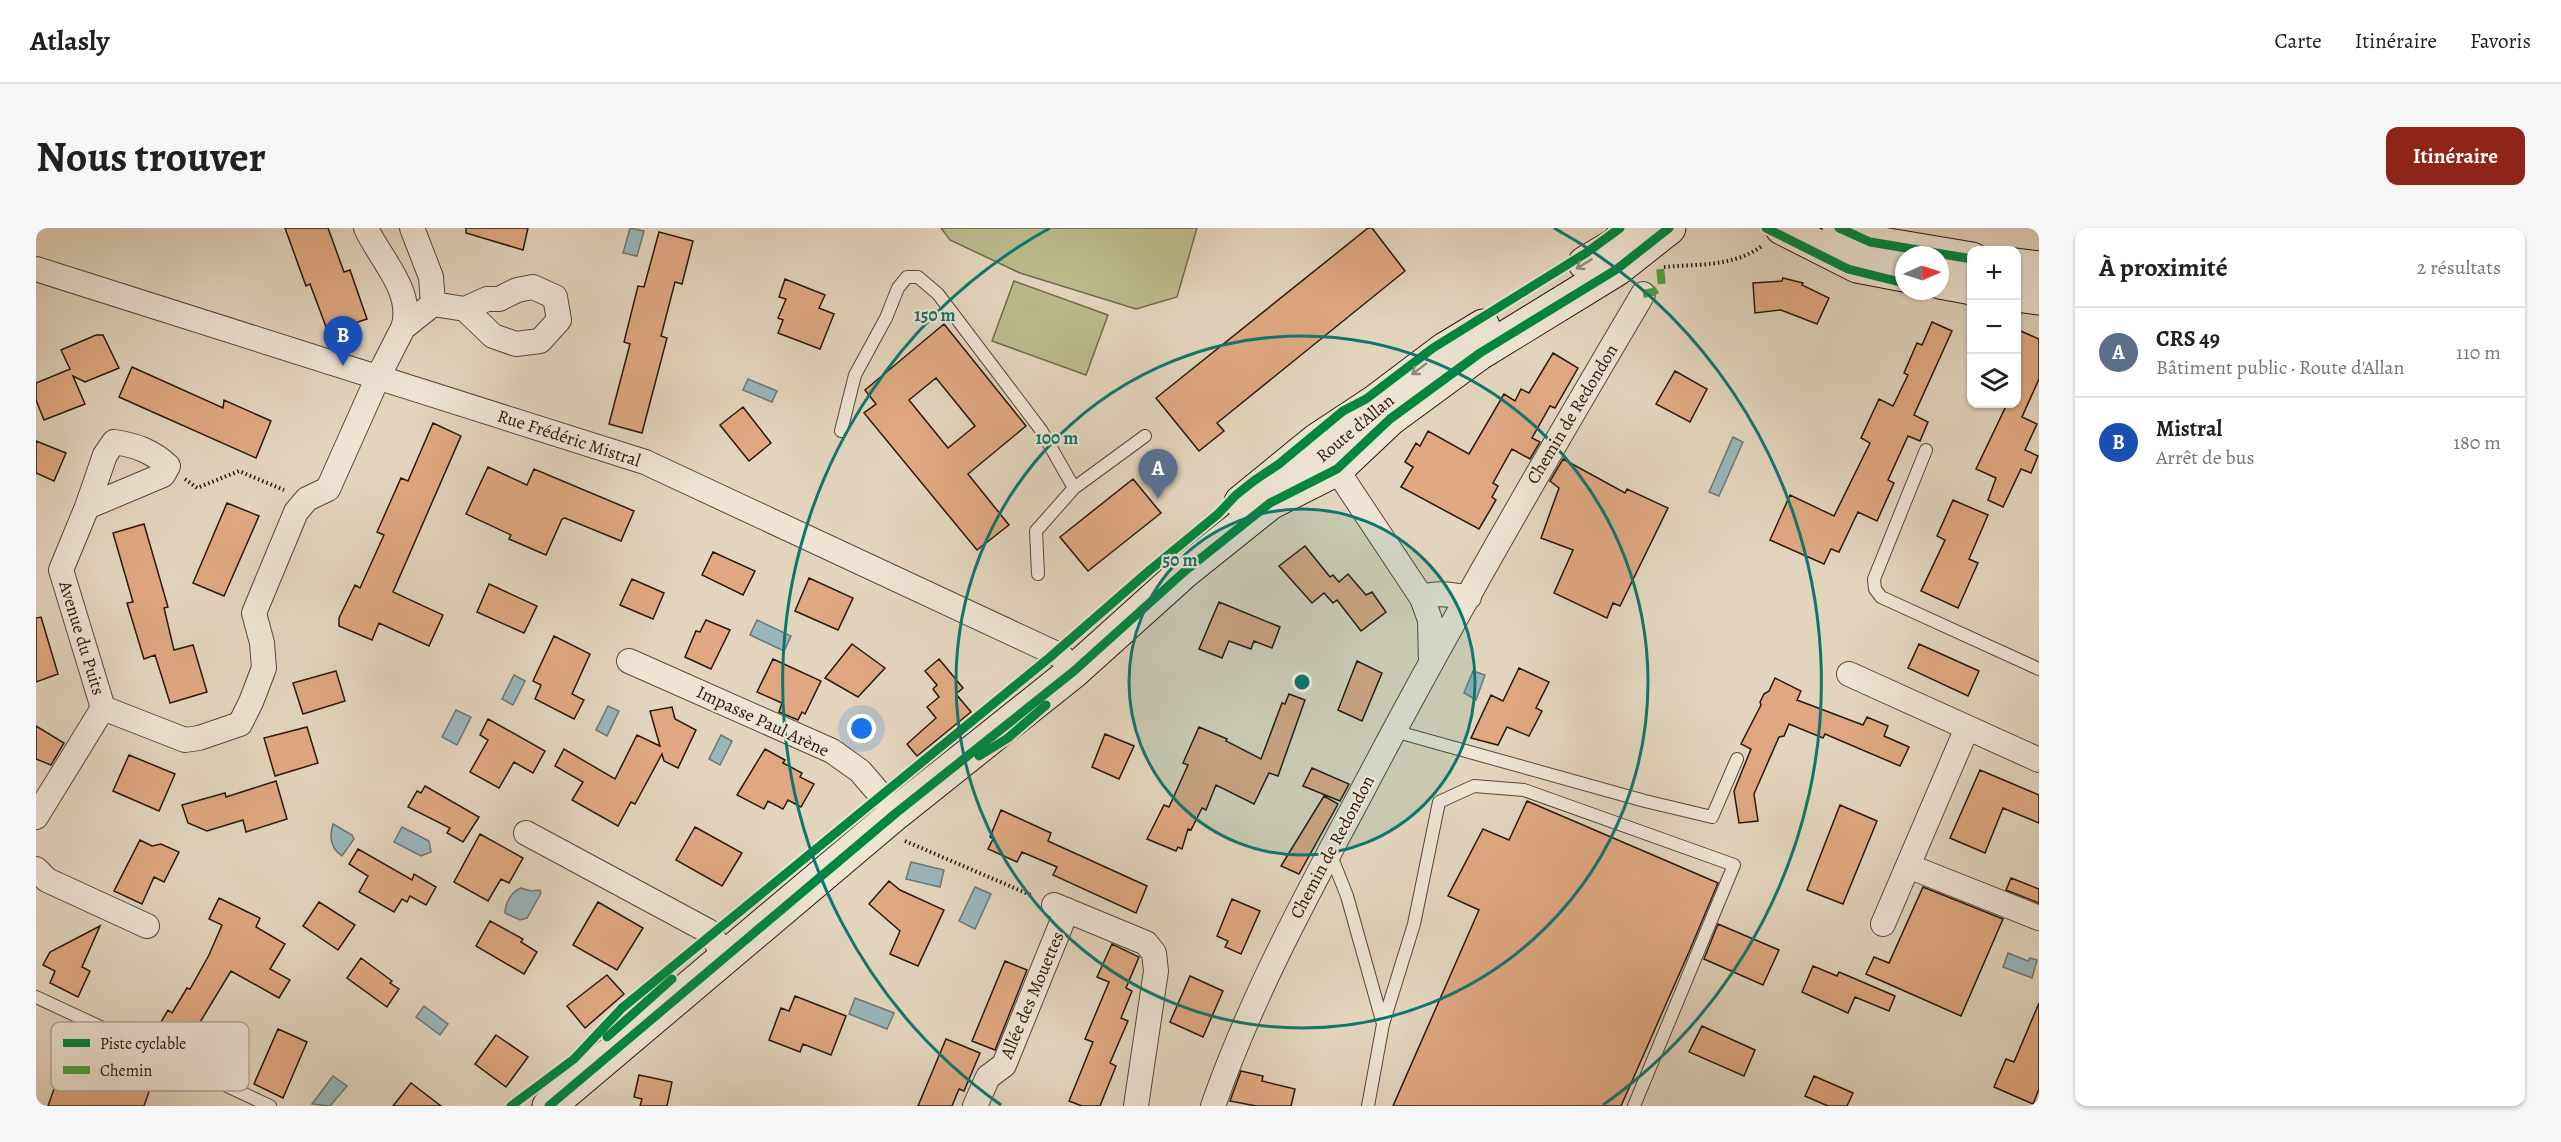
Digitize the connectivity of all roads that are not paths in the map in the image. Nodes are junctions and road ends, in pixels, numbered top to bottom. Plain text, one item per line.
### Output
1 (366, 228) edge
2 (412, 228) edge
3 (1629, 228) edge
4 (1669, 228) edge
5 (1839, 228) edge
6 (1774, 236) edge
7 (1967, 258) edge
8 (2021, 266) edge
9 (2039, 268) edge
10 (36, 269) edge
11 (1895, 273) edge
12 (1949, 284) edge
13 (1967, 287) edge
14 (1643, 294) dead end
15 (2021, 296) edge
16 (2039, 298) edge
17 (433, 304) junction
18 (465, 309) dead end
19 (403, 328) junction
20 (378, 377) junction
21 (841, 431) dead end
22 (1145, 436) dead end
23 (1317, 440) junction
24 (1926, 450) dead end
25 (1337, 469) junction
26 (1074, 488) junction
27 (87, 507) junction
28 (1215, 535) junction
29 (1038, 574) dead end
30 (1469, 597) junction
31 (1422, 598) junction
32 (629, 661) dead end
33 (1068, 663) junction
34 (1431, 663) junction
35 (2039, 669) edge
36 (1849, 674) dead end
37 (103, 708) junction
38 (1967, 728) junction
39 (1394, 731) junction
40 (1737, 759) dead end
41 (2039, 759) edge
42 (36, 817) edge
43 (893, 817) junction
44 (526, 833) dead end
45 (1330, 852) junction
46 (1908, 866) junction
47 (36, 869) edge
48 (2039, 918) edge
49 (1883, 924) dead end
50 (147, 926) dead end
51 (720, 948) junction
52 (36, 997) edge
53 (90, 1022) edge
54 (1383, 1024) junction
55 (595, 1059) junction
56 (238, 1091) edge
57 (270, 1106) edge
58 (524, 1106) edge
59 (549, 1106) edge
60 (975, 1106) edge
61 (1136, 1106) edge
62 (1213, 1106) edge
63 (1368, 1106) edge
64 (1634, 1106) edge

1 - 19 street
2 - 17 street
3 -> 23 street, Route d'Allan
4 - 25 street, Route d'Allan
5 - 7 street
6 - 11 street
8 - 9 street
10 - 20 street, Rue Frédéric Mistral
12 - 13 street
14 - 30 street, Chemin de Redondon
15 - 16 street
17 - 18 street
17 - 19 street
19 - 20 street, Avenue du Puits
20 - 33 street, Rue Frédéric Mistral
20 - 37 street, Avenue du Puits
21 - 26 lane
22 - 26 lane
23 - 25 street
23 - 28 street, Route d'Allan
24 - 35 lane
25 - 28 street, Route d'Allan
25 - 31 street
26 - 29 lane
27 - 27 street, Avenue du Puits
27 - 37 street, Avenue du Puits
28 - 33 street, Route d'Allan
30 - 31 street
30 - 34 street, Chemin de Redondon
31 - 34 street
32 - 43 street, Impasse Paul Arène
33 - 43 street, Route d'Allan
34 - 39 street, Chemin de Redondon
36 - 38 street
37 - 42 street
38 - 41 street
38 - 46 street
39 - 40 lane
39 - 45 street, Chemin de Redondon
43 - 51 street, Route d'Allan
44 - 51 street
45 - 54 lane
45 - 62 street, Chemin de Redondon
46 - 48 street
46 - 49 street
47 - 50 street
51 - 55 street, Route d'Allan
52 - 53 lane
54 - 63 lane
54 - 64 lane
55 - 58 street, Route d'Allan
55 - 59 street, Route d'Allan
56 - 57 lane
60 - 61 street, Allée des Mouettes

